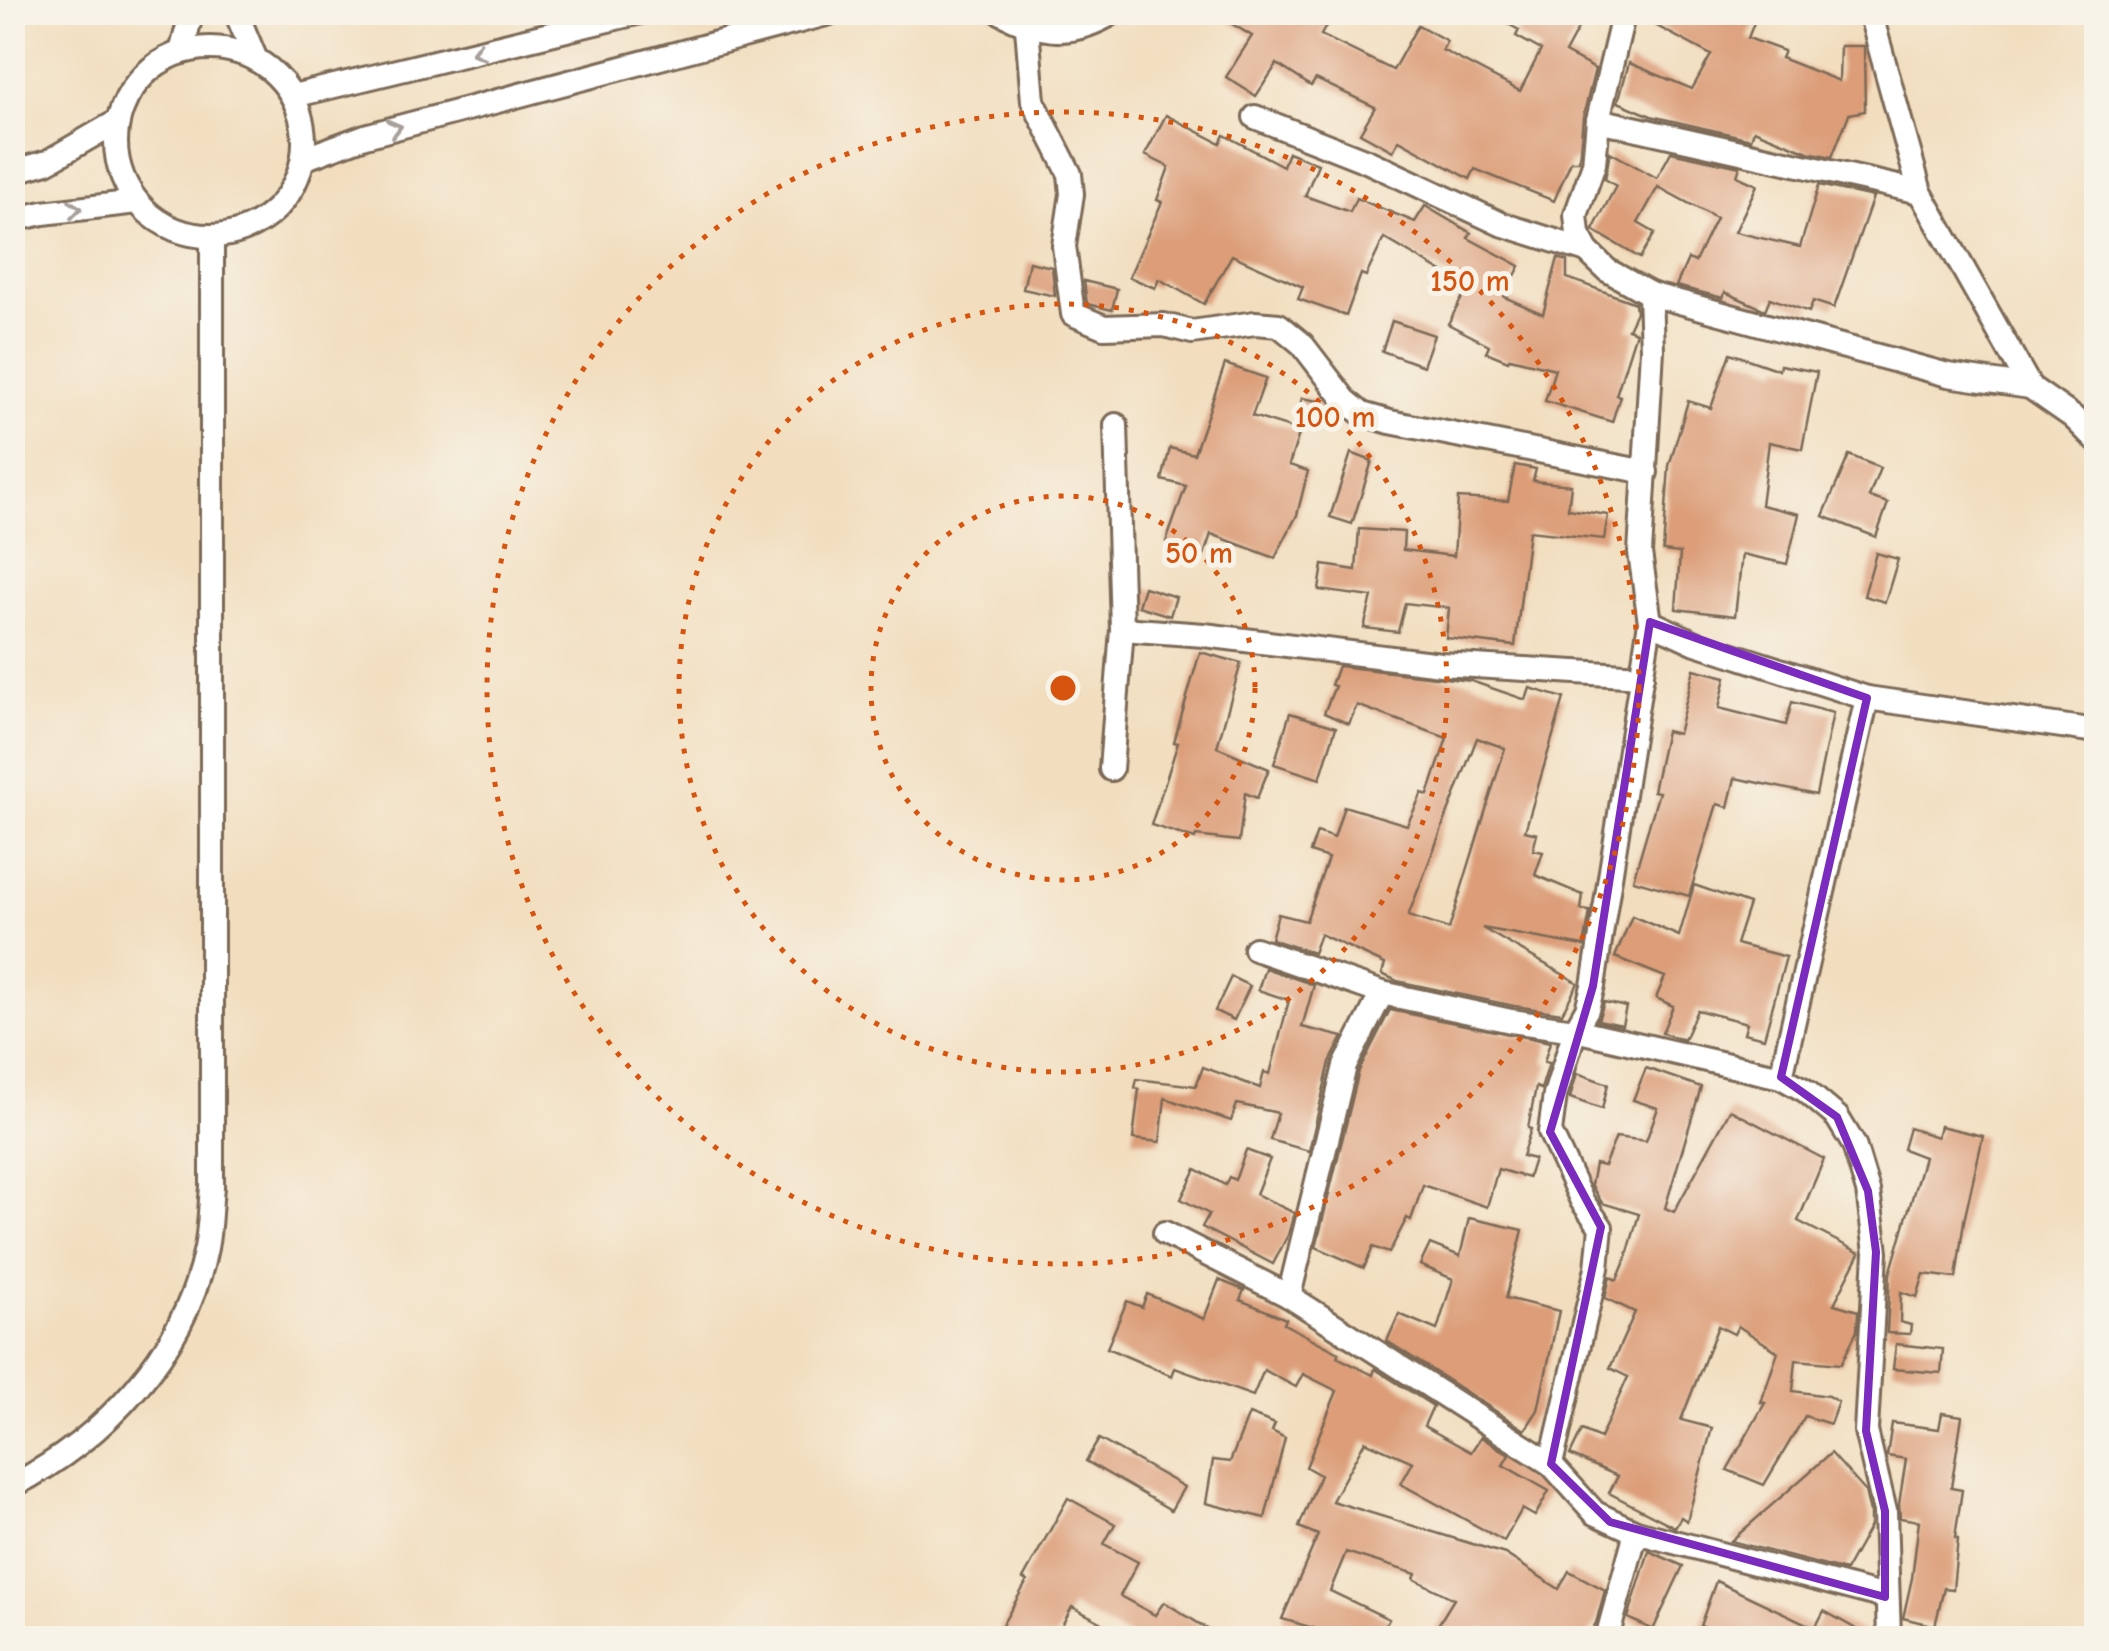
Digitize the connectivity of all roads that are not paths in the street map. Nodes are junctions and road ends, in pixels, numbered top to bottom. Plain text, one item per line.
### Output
1 (192, 12) edge
2 (236, 12) edge
3 (641, 12) edge
4 (834, 12) edge
5 (1000, 12) edge
6 (1114, 12) edge
7 (1624, 12) edge
8 (1870, 12) edge
9 (1028, 27) junction
10 (181, 52) junction
11 (256, 60) junction
12 (293, 96) junction
13 (1254, 117) dead end
14 (1598, 120) junction
15 (118, 121) junction
16 (303, 159) junction
17 (12, 172) edge
18 (1920, 192) junction
19 (138, 202) junction
20 (12, 220) edge
21 (212, 236) junction
22 (1586, 251) junction
23 (1650, 294) junction
24 (2030, 387) junction
25 (1116, 424) dead end
26 (2096, 440) edge
27 (1646, 472) junction
28 (1650, 622) junction
29 (1122, 630) junction
30 (1642, 676) junction
31 (1867, 698) junction
32 (2096, 731) edge
33 (1111, 769) dead end
34 (1255, 950) dead end
35 (1382, 992) junction
36 (1575, 1030) junction
37 (1781, 1077) junction
38 (1165, 1233) dead end
39 (1289, 1296) junction
40 (1551, 1464) junction
41 (12, 1486) edge
42 (1636, 1532) junction
43 (1885, 1597) junction
44 (1607, 1638) edge
45 (1889, 1638) edge

1 - 10 street
2 - 11 street
3 -> 12 street
16 -> 4 street
5 - 9 street
6 - 9 street
7 - 14 street
8 - 18 street
9 - 27 street
10 - 11 street
10 - 15 street
11 - 12 street
12 - 16 street
13 - 22 street
14 - 18 street
14 - 22 street
15 - 17 street
15 - 19 street
16 - 21 street
18 - 24 street
20 -> 19 street
19 - 21 street
21 - 41 street
22 - 23 street
23 - 24 street
23 - 27 street
24 - 26 street
25 - 29 street
27 - 28 street
28 - 30 street
28 - 31 street
29 - 30 street
29 - 33 street
30 - 36 street
31 - 32 street
31 - 37 street
34 - 35 street
35 - 36 street
35 - 39 street
36 - 37 street
36 - 40 street
37 - 43 street
38 - 39 street
39 - 40 street
40 - 42 street
42 - 43 street
42 - 44 street
43 - 45 street

